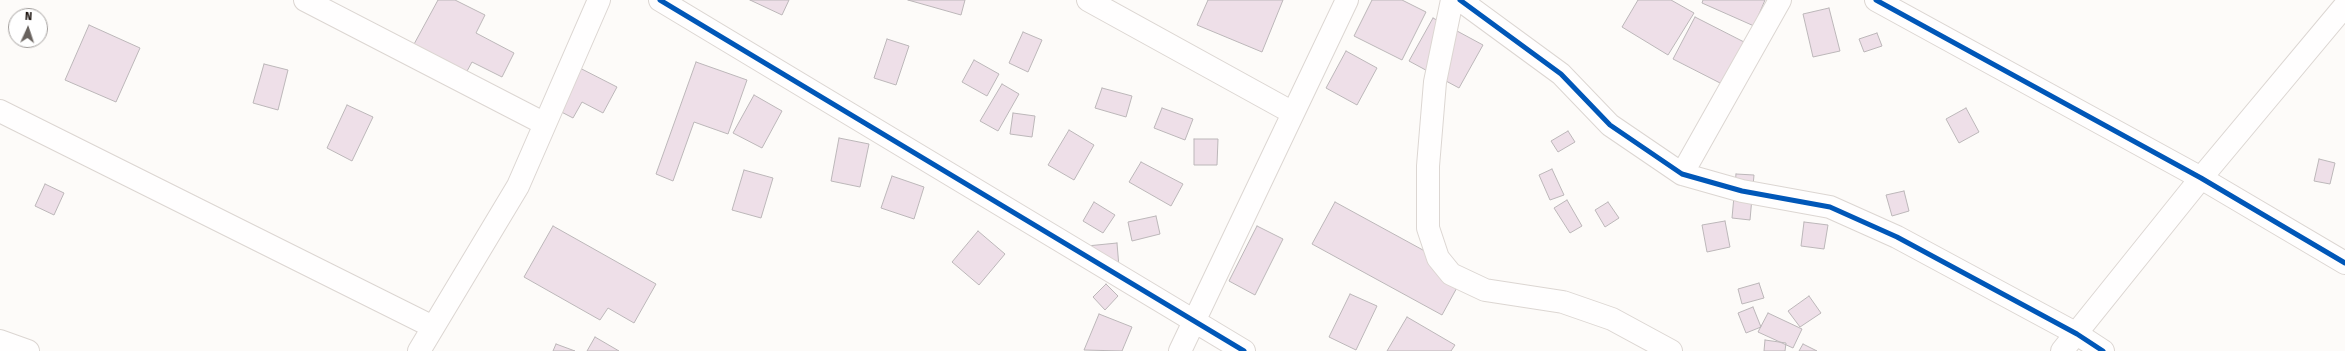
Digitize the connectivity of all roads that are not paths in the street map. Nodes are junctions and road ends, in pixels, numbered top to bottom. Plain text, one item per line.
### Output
1 (305, 0) edge
2 (599, 0) edge
3 (660, 0) edge
4 (1088, 0) edge
5 (1347, 0) edge
6 (1452, 0) edge
7 (1460, 0) edge
8 (1780, 0) edge
9 (1876, 0) edge
10 (2340, 5) edge
11 (0, 110) edge
12 (1292, 113) junction
13 (545, 124) junction
14 (1682, 174) junction
15 (2201, 178) junction
16 (2345, 263) edge
17 (1194, 321) junction
18 (434, 327) junction
19 (2077, 334) junction
20 (0, 341) edge
21 (28, 351) edge
22 (419, 351) edge
23 (1180, 351) edge
24 (1244, 351) edge
25 (1671, 351) edge
26 (2062, 351) edge
27 (2103, 351) edge

1 - 13 street
2 - 13 street
3 - 17 street
4 - 12 street
5 - 12 street
6 - 25 street
7 - 14 street
8 - 14 street
9 - 15 street
10 - 15 street
11 - 18 street
12 - 17 street
13 - 18 street
14 - 19 street
15 - 16 street
15 - 19 street
17 - 23 street
17 - 24 street
18 - 22 street
19 - 26 street
19 - 27 street
20 - 21 street

